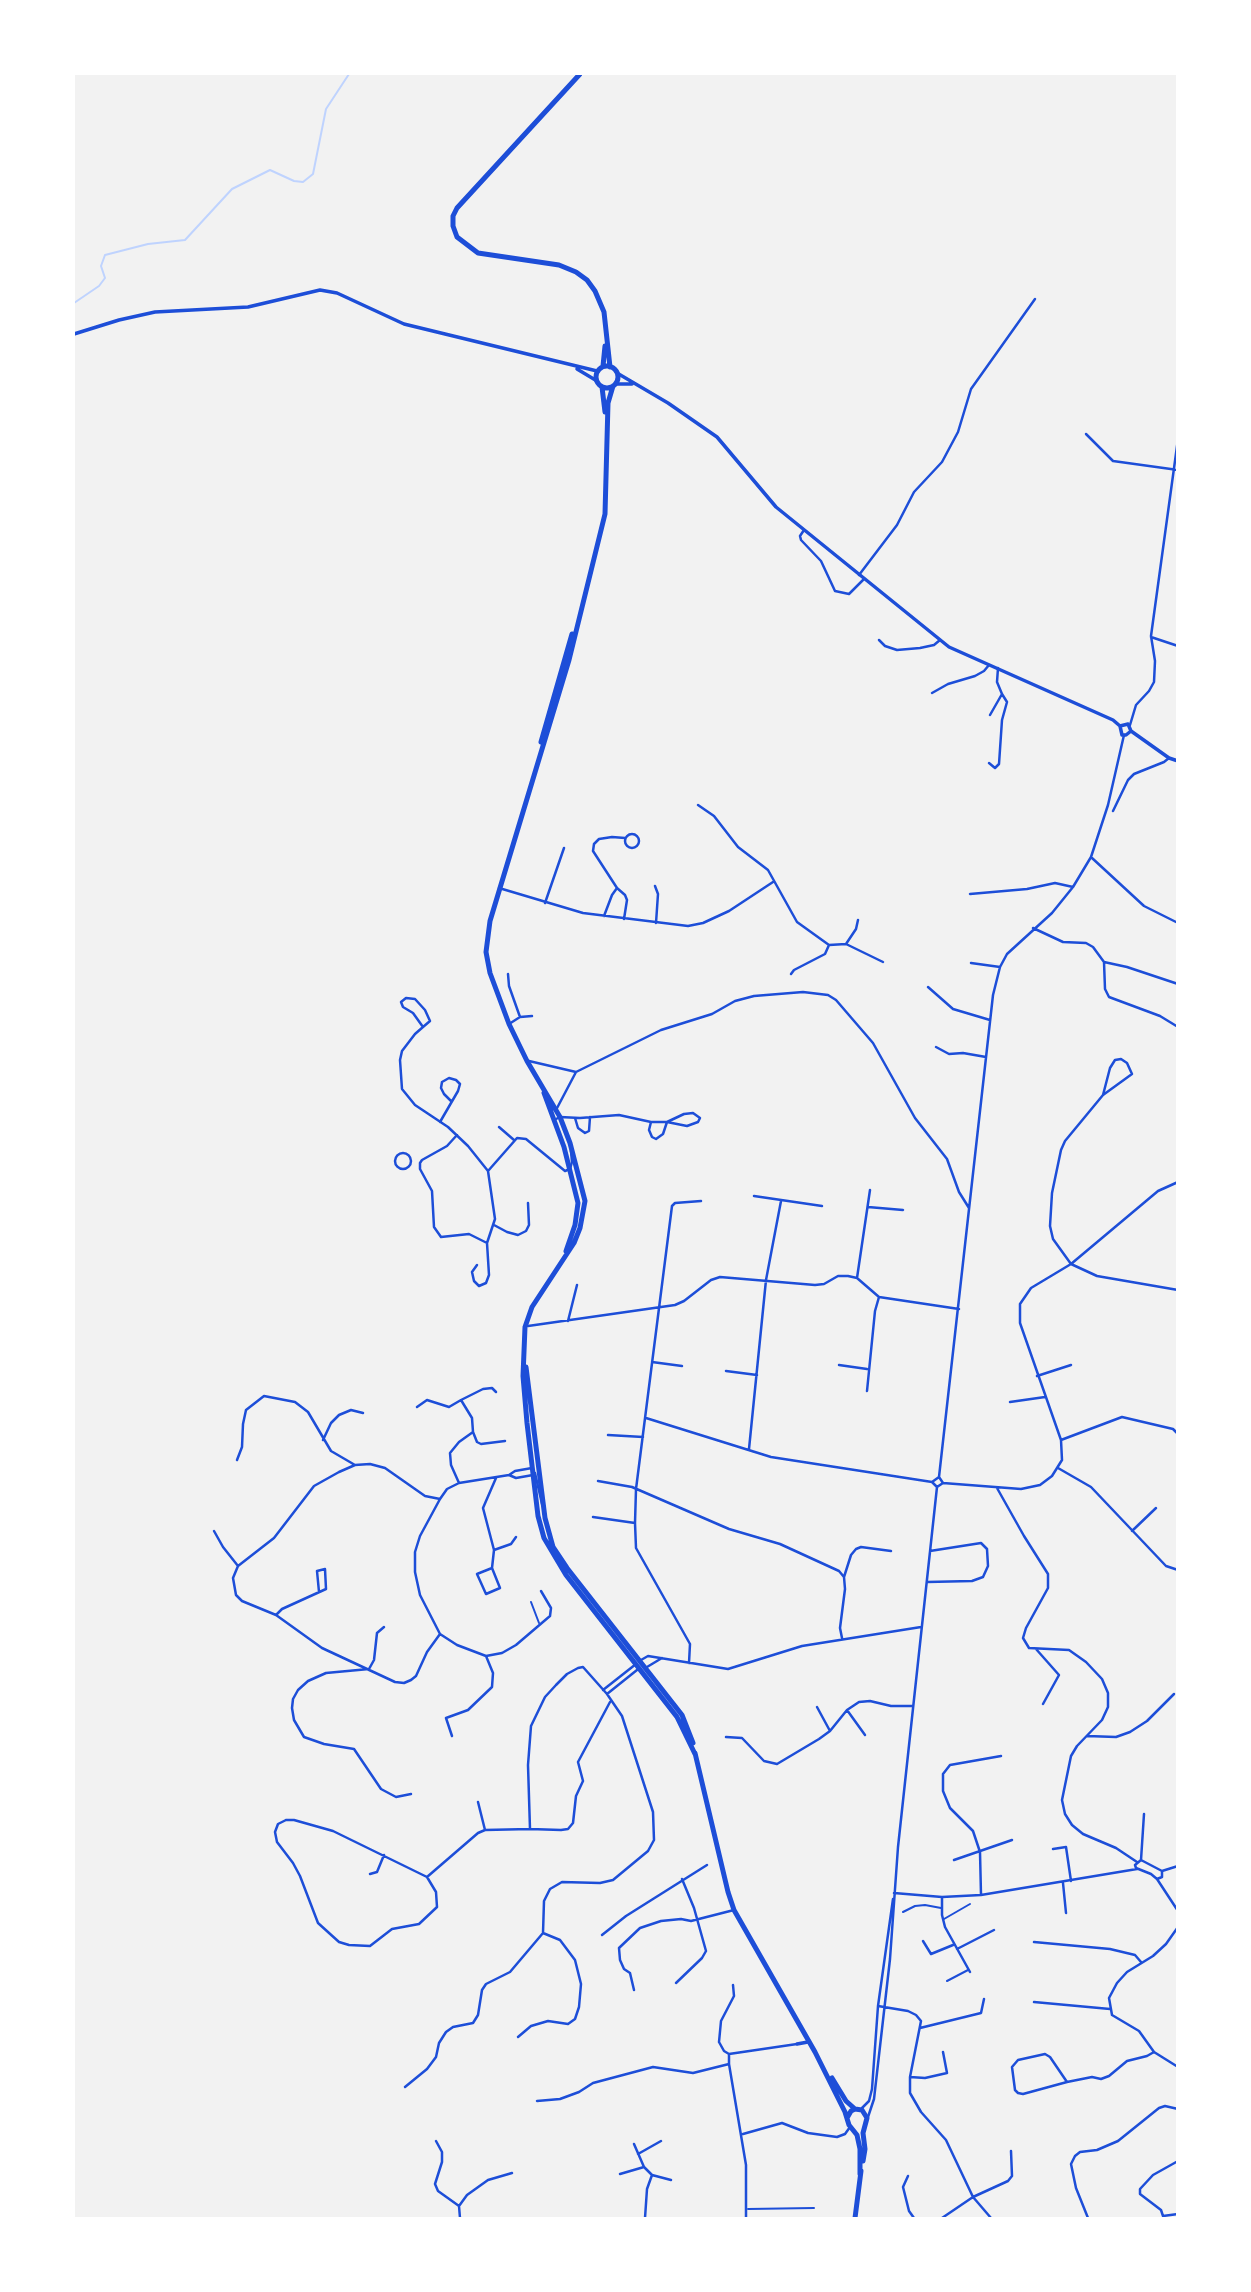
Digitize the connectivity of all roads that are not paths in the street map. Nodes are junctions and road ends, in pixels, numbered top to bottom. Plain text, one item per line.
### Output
1 (580, 74) edge
2 (1035, 299) dead end
3 (74, 334) edge
4 (573, 367) junction
5 (607, 367) junction
6 (597, 371) junction
7 (617, 373) junction
8 (597, 382) junction
9 (634, 384) junction
10 (614, 385) junction
11 (602, 387) junction
12 (607, 427) junction
13 (1086, 434) dead end
14 (1178, 439) edge
15 (1175, 470) edge
16 (804, 530) junction
17 (859, 575) junction
18 (864, 579) junction
19 (1151, 636) junction
20 (878, 640) dead end
21 (941, 640) junction
22 (1178, 646) edge
23 (989, 665) junction
24 (998, 668) junction
25 (932, 693) dead end
26 (1002, 694) junction
27 (990, 715) dead end
28 (1129, 725) junction
29 (1120, 726) junction
30 (1131, 731) junction
31 (1124, 735) junction
32 (1169, 758) junction
33 (1178, 761) edge
34 (989, 763) dead end
35 (698, 806) dead end
36 (1113, 811) dead end
37 (625, 838) junction
38 (564, 848) dead end
39 (1091, 857) junction
40 (773, 882) junction
41 (655, 886) dead end
42 (1073, 887) junction
43 (499, 888) junction
44 (617, 888) junction
45 (970, 894) dead end
46 (545, 903) junction
47 (604, 917) junction
48 (624, 919) junction
49 (858, 920) dead end
50 (656, 923) junction
51 (1178, 923) edge
52 (1033, 928) junction
53 (846, 944) junction
54 (830, 945) junction
55 (883, 962) dead end
56 (1104, 962) junction
57 (971, 963) dead end
58 (1000, 967) junction
59 (508, 974) dead end
60 (791, 974) dead end
61 (1178, 984) edge
62 (928, 988) dead end
63 (532, 1016) dead end
64 (520, 1017) junction
65 (990, 1020) junction
66 (509, 1024) junction
67 (424, 1027) junction
68 (1178, 1027) edge
69 (936, 1047) dead end
70 (986, 1057) junction
71 (527, 1061) junction
72 (576, 1072) junction
73 (1103, 1095) junction
74 (451, 1101) junction
75 (554, 1111) junction
76 (590, 1117) junction
77 (559, 1118) junction
78 (575, 1118) junction
79 (440, 1122) junction
80 (651, 1122) junction
81 (667, 1122) junction
82 (499, 1127) dead end
83 (457, 1135) junction
84 (514, 1140) junction
85 (571, 1149) junction
86 (410, 1161) junction
87 (570, 1161) junction
88 (556, 1162) junction
89 (420, 1163) junction
90 (570, 1169) junction
91 (488, 1171) junction
92 (1178, 1182) edge
93 (870, 1190) dead end
94 (583, 1192) junction
95 (754, 1196) dead end
96 (701, 1201) dead end
97 (781, 1201) junction
98 (528, 1203) dead end
99 (822, 1206) dead end
100 (868, 1208) junction
101 (969, 1208) junction
102 (903, 1210) dead end
103 (494, 1225) junction
104 (487, 1243) junction
105 (564, 1257) junction
106 (1071, 1264) junction
107 (477, 1265) dead end
108 (857, 1278) junction
109 (766, 1280) junction
110 (577, 1285) dead end
111 (1178, 1290) edge
112 (879, 1297) junction
113 (657, 1308) junction
114 (958, 1308) junction
115 (568, 1321) junction
116 (525, 1327) junction
117 (524, 1351) junction
118 (652, 1362) junction
119 (839, 1365) dead end
120 (1071, 1365) dead end
121 (681, 1366) dead end
122 (868, 1369) junction
123 (726, 1371) dead end
124 (757, 1376) junction
125 (1037, 1376) junction
126 (867, 1391) dead end
127 (496, 1392) dead end
128 (1045, 1397) junction
129 (461, 1400) junction
130 (1010, 1402) dead end
131 (417, 1407) dead end
132 (363, 1413) dead end
133 (646, 1418) junction
134 (473, 1433) junction
135 (1178, 1434) edge
136 (608, 1435) dead end
137 (643, 1437) junction
138 (323, 1440) junction
139 (1061, 1440) junction
140 (505, 1441) dead end
141 (749, 1449) junction
142 (537, 1458) junction
143 (237, 1460) dead end
144 (355, 1465) junction
145 (1058, 1468) junction
146 (533, 1471) junction
147 (509, 1475) junction
148 (939, 1477) junction
149 (496, 1478) junction
150 (598, 1481) dead end
151 (932, 1482) junction
152 (459, 1483) junction
153 (943, 1483) junction
154 (937, 1488) junction
155 (998, 1488) junction
156 (636, 1489) junction
157 (440, 1499) junction
158 (544, 1508) junction
159 (1156, 1508) dead end
160 (593, 1517) dead end
161 (635, 1523) junction
162 (214, 1531) dead end
163 (1132, 1531) junction
164 (516, 1537) dead end
165 (494, 1550) junction
166 (891, 1551) dead end
167 (930, 1551) junction
168 (238, 1566) junction
169 (492, 1568) junction
170 (1178, 1570) edge
171 (844, 1577) junction
172 (926, 1582) junction
173 (541, 1591) dead end
174 (319, 1592) junction
175 (531, 1602) dead end
176 (276, 1615) junction
177 (540, 1625) junction
178 (384, 1627) dead end
179 (921, 1627) junction
180 (440, 1634) junction
181 (842, 1638) junction
182 (1035, 1649) junction
183 (486, 1656) junction
184 (662, 1658) junction
185 (689, 1663) junction
186 (641, 1665) junction
187 (369, 1669) junction
188 (605, 1692) junction
189 (1174, 1694) dead end
190 (610, 1702) junction
191 (1043, 1704) dead end
192 (913, 1706) junction
193 (817, 1707) dead end
194 (847, 1710) junction
195 (830, 1731) junction
196 (864, 1735) dead end
197 (452, 1736) dead end
198 (1087, 1736) junction
199 (726, 1737) dead end
200 (695, 1754) junction
201 (1001, 1756) dead end
202 (411, 1794) dead end
203 (478, 1802) dead end
204 (1144, 1814) dead end
205 (530, 1829) junction
206 (485, 1830) junction
207 (1012, 1840) dead end
208 (1053, 1849) dead end
209 (980, 1852) junction
210 (384, 1855) junction
211 (954, 1860) dead end
212 (1139, 1861) junction
213 (707, 1866) dead end
214 (1178, 1866) edge
215 (1138, 1869) junction
216 (1162, 1871) junction
217 (370, 1874) dead end
218 (427, 1877) junction
219 (1157, 1879) junction
220 (682, 1880) junction
221 (1071, 1881) junction
222 (1063, 1883) junction
223 (894, 1892) junction
224 (981, 1895) junction
225 (942, 1897) junction
226 (970, 1904) dead end
227 (942, 1908) junction
228 (734, 1910) junction
229 (1178, 1911) edge
230 (903, 1912) dead end
231 (1066, 1913) dead end
232 (943, 1919) junction
233 (697, 1920) junction
234 (1178, 1927) edge
235 (994, 1930) dead end
236 (543, 1933) junction
237 (602, 1935) dead end
238 (923, 1941) dead end
239 (1034, 1942) dead end
240 (953, 1945) junction
241 (957, 1949) junction
242 (1141, 1962) junction
243 (969, 1971) joint
244 (947, 1981) dead end
245 (676, 1983) dead end
246 (733, 1986) dead end
247 (634, 1990) dead end
248 (984, 1999) dead end
249 (1034, 2003) dead end
250 (878, 2006) junction
251 (883, 2008) junction
252 (1110, 2009) junction
253 (920, 2028) junction
254 (518, 2037) dead end
255 (809, 2042) junction
256 (797, 2044) joint
257 (815, 2052) junction
258 (943, 2052) dead end
259 (1154, 2052) junction
260 (729, 2054) junction
261 (729, 2064) junction
262 (1178, 2067) edge
263 (910, 2077) junction
264 (1067, 2082) junction
265 (405, 2087) dead end
266 (537, 2101) dead end
267 (857, 2109) junction
268 (1178, 2109) edge
269 (847, 2118) junction
270 (867, 2118) junction
271 (864, 2127) junction
272 (852, 2128) junction
273 (742, 2134) junction
274 (436, 2141) dead end
275 (661, 2141) dead end
276 (634, 2144) dead end
277 (1011, 2151) dead end
278 (638, 2154) junction
279 (1178, 2161) edge
280 (644, 2167) junction
281 (512, 2173) dead end
282 (620, 2174) dead end
283 (860, 2174) junction
284 (652, 2175) junction
285 (908, 2176) dead end
286 (671, 2180) dead end
287 (973, 2197) junction
288 (459, 2206) junction
289 (747, 2208) junction
290 (814, 2208) dead end
291 (1178, 2214) edge
292 (1163, 2217) edge
293 (460, 2218) edge
294 (645, 2218) edge
295 (746, 2218) edge
296 (855, 2218) edge
297 (914, 2218) edge
298 (942, 2218) edge
299 (991, 2218) edge
300 (1088, 2218) edge

1 - 5 main road
2 - 17 street
3 - 4 street
4 - 6 street
4 - 8 street
5 - 6 main road
5 - 7 main road
6 - 8 main road
7 - 9 street
7 - 10 main road
8 - 11 main road
9 - 10 street
9 - 16 street
10 - 11 main road
10 - 12 main road
11 - 12 main road
12 - 43 main road
13 - 15 street
14 - 15 street
15 - 19 street
16 - 17 street
16 - 18 street
17 - 18 street
18 - 21 street
19 - 22 street
19 - 28 street
20 - 21 street
21 - 23 street
23 - 24 street
23 - 25 street
24 - 26 street
24 - 29 street
26 - 27 street
26 - 34 street
28 - 29 street
28 - 30 street
29 - 31 street
30 - 31 street
30 - 32 street
31 - 39 street
32 - 33 street
32 - 36 street
35 - 40 street
37 - 37 street
37 - 44 street
38 - 46 street
39 - 42 street
39 - 51 street
40 - 50 street
40 - 54 street
41 - 50 street
42 - 45 street
42 - 52 street
43 - 46 street
43 - 66 main road
44 - 47 street
44 - 48 street
46 - 47 street
47 - 48 street
48 - 50 street
49 - 53 street
52 - 56 street
52 - 58 street
53 - 54 street
53 - 55 street
54 - 60 street
56 - 61 street
56 - 68 street
57 - 58 street
58 - 65 street
59 - 64 street
62 - 65 street
63 - 64 street
64 - 66 street
65 - 70 street
66 - 71 main road
67 - 67 street
67 - 79 street
69 - 70 street
70 - 101 street
71 - 72 street
71 - 75 main road
72 - 75 street
72 - 101 street
73 - 73 street
73 - 106 street
74 - 74 street
74 - 79 street
75 - 77 main road
76 - 78 street
76 - 78 street
76 - 80 street
77 - 78 street
77 - 85 main road
77 - 87 main road
79 - 83 street
80 - 81 street
80 - 81 street
81 - 81 street
82 - 84 street
83 - 89 street
83 - 91 street
84 - 88 street
84 - 91 street
85 - 87 street
85 - 94 main road
86 - 86 street
86 - 89 street
87 - 88 street
87 - 90 main road
87 - 94 street
88 - 90 street
89 - 104 street
90 - 105 main road
91 - 103 street
92 - 106 street
93 - 100 street
94 - 105 main road
95 - 97 street
96 - 113 street
97 - 99 street
97 - 109 street
98 - 103 street
100 - 102 street
100 - 108 street
101 - 114 street
103 - 104 street
104 - 107 street
105 - 116 main road
106 - 111 street
106 - 125 street
108 - 109 street
108 - 112 street
109 - 113 street
109 - 124 street
110 - 115 street
112 - 114 street
112 - 122 street
113 - 115 street
113 - 118 street
114 - 148 street
115 - 116 street
116 - 117 main road
117 - 142 main road
117 - 146 main road
118 - 121 street
118 - 133 street
119 - 122 street
120 - 125 street
122 - 126 street
123 - 124 street
124 - 141 street
125 - 128 street
127 - 129 street
128 - 130 street
128 - 139 street
129 - 131 street
129 - 134 street
132 - 138 street
133 - 137 street
133 - 141 street
134 - 140 street
134 - 152 street
135 - 139 street
136 - 137 street
137 - 156 street
138 - 143 street
138 - 144 street
139 - 145 street
141 - 151 street
142 - 146 main road
142 - 158 main road
144 - 157 street
144 - 168 street
145 - 155 street
145 - 163 street
146 - 147 street
146 - 147 street
146 - 158 street
146 - 186 main road
147 - 149 street
148 - 151 street
148 - 153 street
149 - 152 street
149 - 165 street
150 - 156 street
151 - 154 street
152 - 157 street
153 - 154 street
153 - 155 street
154 - 167 street
155 - 182 street
156 - 161 street
156 - 171 street
157 - 180 street
158 - 186 main road
159 - 163 street
160 - 161 street
161 - 185 street
162 - 168 street
163 - 170 street
164 - 165 street
165 - 169 street
166 - 171 street
167 - 172 street
167 - 172 street
168 - 176 street
169 - 169 street
171 - 181 street
172 - 179 street
173 - 177 street
174 - 174 street
174 - 176 street
175 - 177 lane
176 - 187 street
177 - 183 street
178 - 187 street
179 - 181 street
179 - 192 street
180 - 183 street
180 - 187 street
181 - 185 street
182 - 191 street
182 - 198 street
183 - 197 street
184 - 185 street
184 - 186 street
184 - 186 street
186 - 188 street
186 - 200 main road
186 - 200 main road
187 - 202 street
188 - 190 street
188 - 205 street
189 - 198 street
190 - 205 street
190 - 236 street
192 - 194 street
192 - 223 street
193 - 195 street
194 - 195 street
194 - 196 street
195 - 199 street
198 - 212 street
200 - 228 main road
201 - 209 street
203 - 206 street
204 - 212 street
205 - 206 street
206 - 218 street
207 - 209 street
208 - 221 street
209 - 211 street
209 - 224 street
210 - 217 street
210 - 218 street
210 - 218 street
212 - 215 street
212 - 216 street
213 - 220 street
214 - 216 street
215 - 219 street
215 - 221 street
216 - 219 street
219 - 229 street
220 - 233 street
220 - 237 street
221 - 222 street
222 - 224 street
222 - 231 street
223 - 225 street
223 - 250 street
223 - 251 street
224 - 225 street
225 - 227 street
226 - 232 lane
227 - 230 lane
227 - 232 street
228 - 233 street
228 - 255 main road
232 - 240 street
233 - 245 street
233 - 247 street
234 - 242 street
235 - 241 street
236 - 254 street
236 - 265 street
238 - 240 street
239 - 242 street
240 - 241 street
241 - 243 street
242 - 252 street
243 - 244 lane
246 - 260 street
248 - 253 street
249 - 252 street
250 - 251 street
250 - 267 street
251 - 253 street
251 - 270 street
252 - 259 street
253 - 263 street
255 - 256 street
255 - 257 main road
256 - 260 street
257 - 267 main road
257 - 269 main road
258 - 263 street
259 - 262 street
259 - 264 street
260 - 261 street
261 - 266 street
261 - 273 street
263 - 287 street
264 - 264 street
267 - 269 main road
267 - 270 main road
268 - 300 street
269 - 272 main road
270 - 271 main road
271 - 272 main road
271 - 283 main road
272 - 273 street
272 - 283 main road
273 - 289 street
274 - 288 street
275 - 278 street
276 - 278 street
277 - 287 street
278 - 280 street
279 - 292 street
280 - 282 street
280 - 284 street
281 - 288 street
283 - 296 main road
284 - 286 street
284 - 294 street
285 - 297 street
287 - 298 street
287 - 299 street
288 - 293 street
289 - 290 lane
289 - 295 street
291 - 292 street

